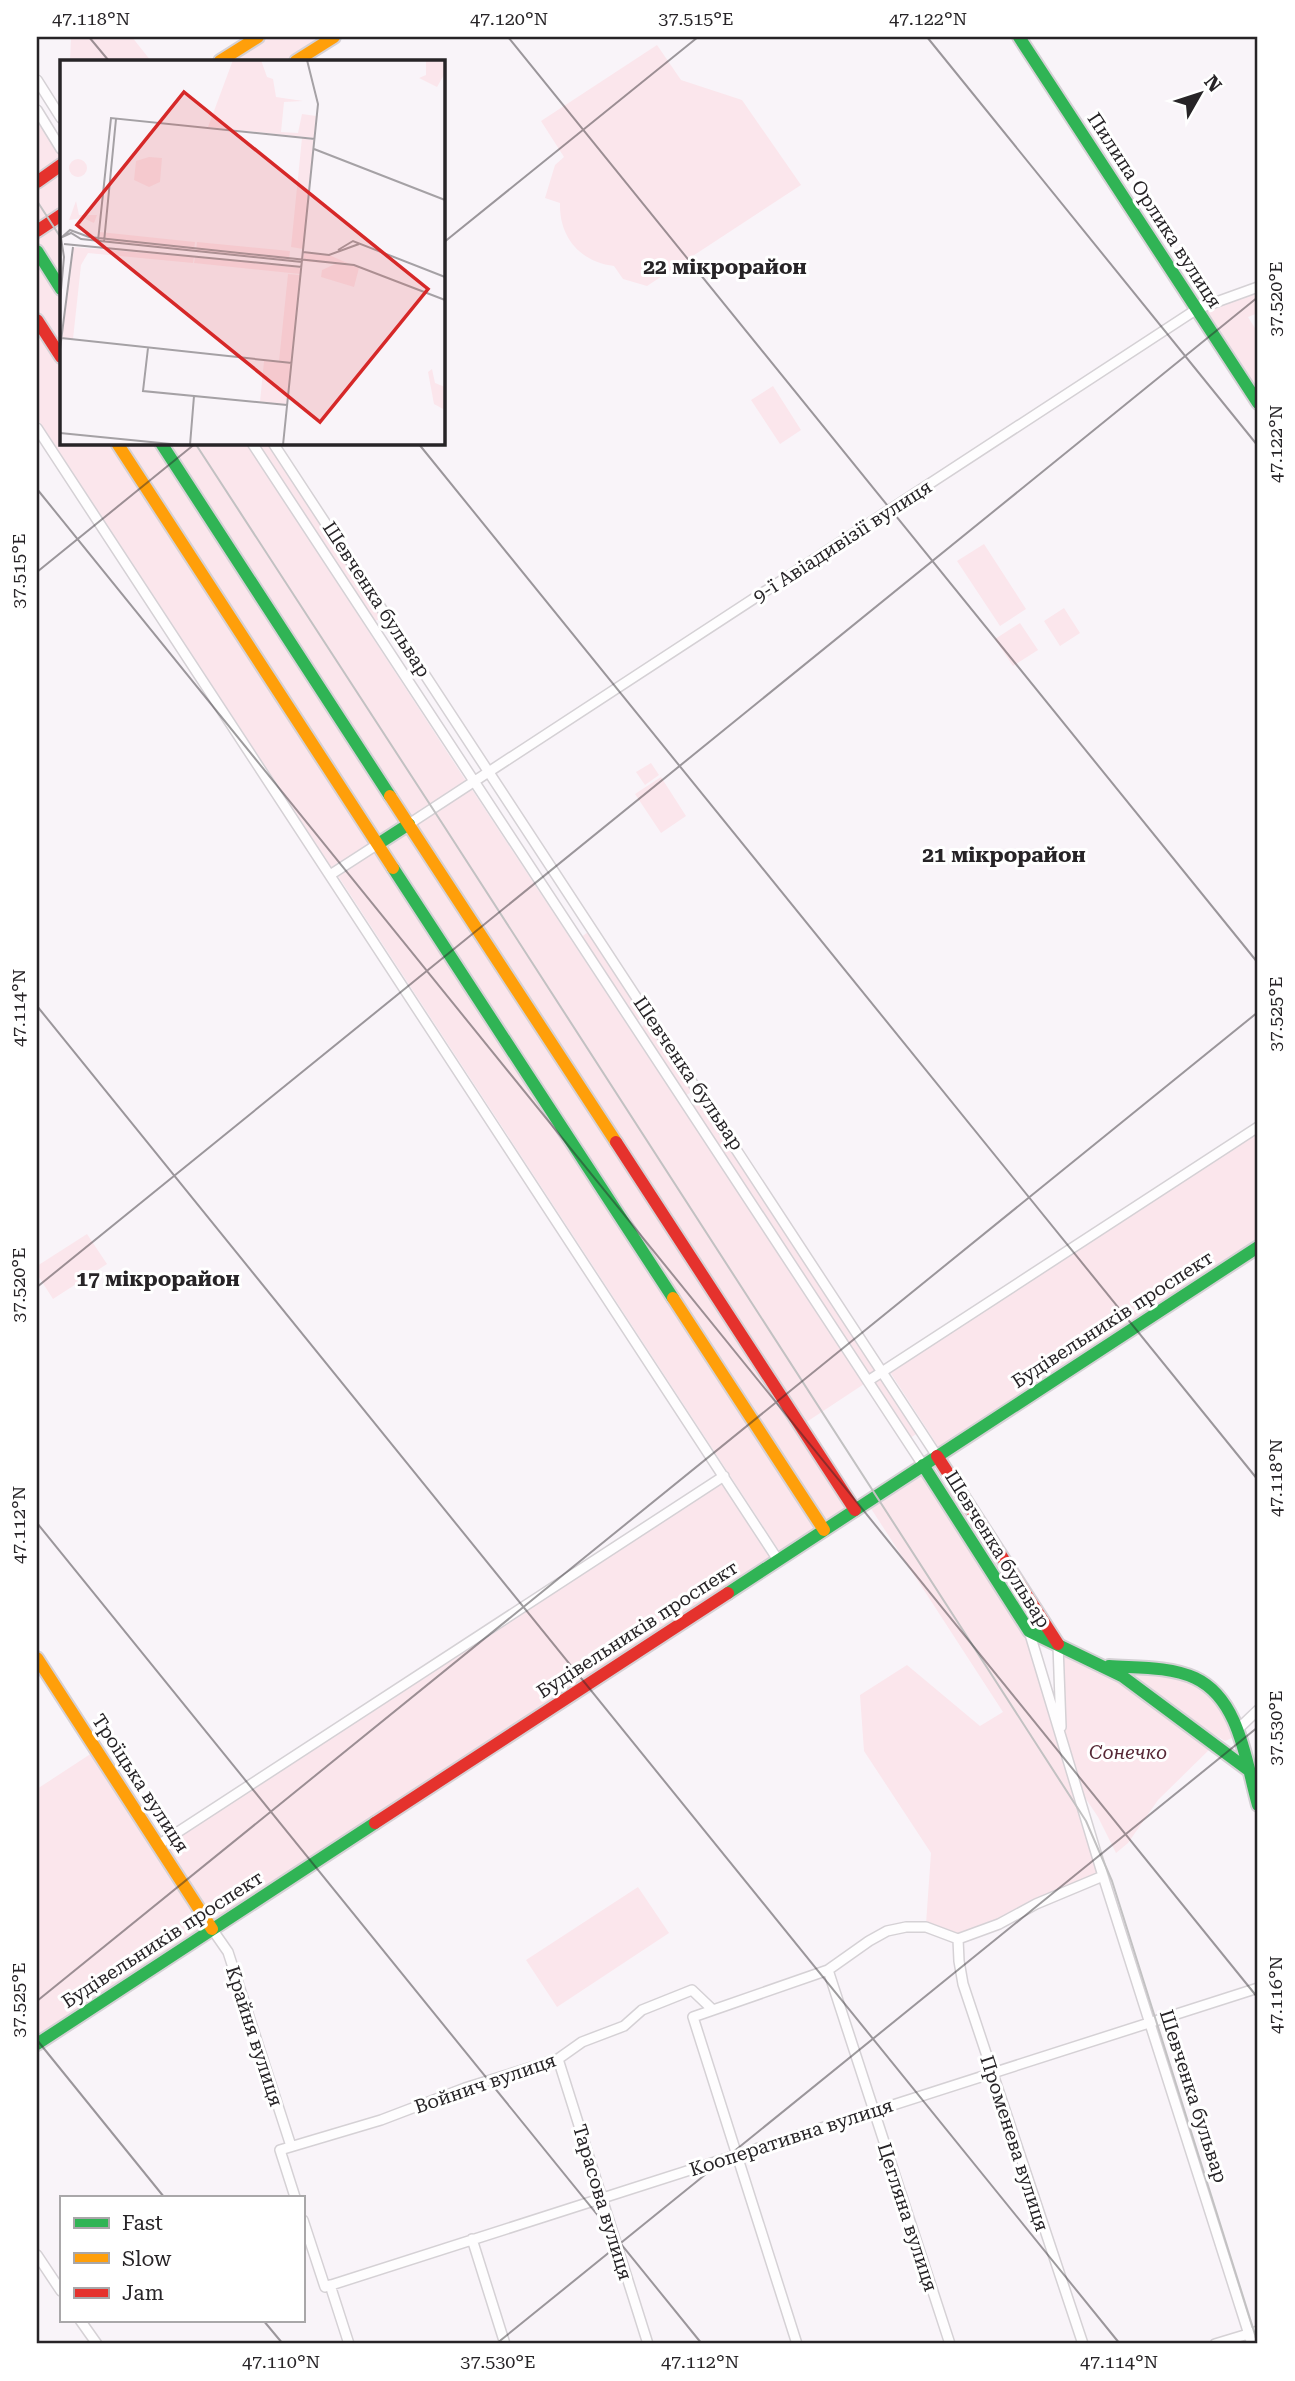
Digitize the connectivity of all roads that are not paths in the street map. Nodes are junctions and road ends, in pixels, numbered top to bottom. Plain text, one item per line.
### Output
1 (258, 37) edge
2 (334, 37) edge
3 (1019, 37) edge
4 (222, 60) edge
5 (298, 60) edge
6 (37, 80) edge
7 (37, 110) edge
8 (60, 116) edge
9 (60, 147) edge
10 (60, 167) edge
11 (37, 182) edge
12 (60, 216) edge
13 (37, 231) edge
14 (37, 251) edge
15 (1258, 286) edge
16 (60, 287) edge
17 (1197, 309) junction
18 (37, 320) edge
19 (60, 356) edge
20 (1258, 403) edge
21 (37, 428) edge
22 (118, 444) edge
23 (162, 444) edge
24 (253, 444) edge
25 (274, 444) edge
26 (387, 618) junction
27 (373, 628) junction
28 (488, 772) junction
29 (473, 782) junction
30 (409, 824) junction
31 (378, 844) junction
32 (330, 875) junction
33 (589, 927) junction
34 (575, 937) junction
35 (1258, 1127) edge
36 (1258, 1247) edge
37 (883, 1372) junction
38 (868, 1381) junction
39 (937, 1456) junction
40 (923, 1465) junction
41 (723, 1476) junction
42 (855, 1510) junction
43 (824, 1530) junction
44 (778, 1560) junction
45 (1029, 1631) junction
46 (1058, 1645) junction
47 (37, 1658) edge
48 (1102, 1665) junction
49 (1258, 1710) edge
50 (1237, 1730) junction
51 (1062, 1739) junction
52 (1247, 1769) junction
53 (1258, 1805) edge
54 (158, 1845) junction
55 (1103, 1875) junction
56 (212, 1929) junction
57 (958, 1939) junction
58 (828, 1970) junction
59 (1258, 1988) edge
60 (713, 2010) junction
61 (1150, 2021) junction
62 (37, 2044) edge
63 (558, 2060) junction
64 (992, 2072) junction
65 (873, 2110) junction
66 (291, 2146) junction
67 (736, 2154) junction
68 (295, 2196) edge
69 (602, 2198) junction
70 (304, 2223) edge
71 (472, 2239) junction
72 (38, 2260) edge
73 (328, 2286) junction
74 (60, 2290) edge
75 (81, 2322) edge
76 (1253, 2332) edge
77 (97, 2344) edge
78 (349, 2344) edge
79 (505, 2344) edge
80 (648, 2344) edge
81 (797, 2344) edge
82 (950, 2344) edge
83 (1083, 2344) edge
84 (1215, 2344) edge
85 (1252, 2344) edge

1 - 4 main road
2 - 5 main road
3 - 17 main road, Пилипа Орлика вулиця
6 - 8 street
7 - 9 street
10 - 11 main road
12 - 13 main road
14 - 16 main road
15 - 17 street, 9-ї Авіадивізії вулиця
17 - 20 main road, Пилипа Орлика вулиця
17 - 28 street, 9-ї Авіадивізії вулиця
18 - 19 main road
21 - 32 street
22 - 31 main road
23 - 30 main road
24 - 27 street, Шевченка бульвар
25 - 26 street, Шевченка бульвар
26 - 27 street
26 - 28 street, Шевченка бульвар
27 - 29 street, Шевченка бульвар
28 - 29 street, 9-ї Авіадивізії вулиця
28 - 33 street, Шевченка бульвар
29 - 30 street, 9-ї Авіадивізії вулиця
29 - 34 street, Шевченка бульвар
30 - 31 main road
30 - 42 main road
31 - 32 street
31 - 43 main road
32 - 41 street
33 - 34 street
33 - 37 street, Шевченка бульвар
34 - 38 street, Шевченка бульвар
35 - 37 street
36 - 39 main road, Будівельників проспект
37 - 38 street
37 - 39 street, Шевченка бульвар
38 - 40 street, Шевченка бульвар
39 - 40 main road, Будівельників проспект
39 - 46 main road, Шевченка бульвар
40 - 42 main road, Будівельників проспект
40 - 45 main road, Шевченка бульвар
41 - 44 street
41 - 54 street
42 - 43 main road, Будівельників проспект
43 - 44 main road, Будівельників проспект
44 - 56 main road, Будівельників проспект
45 - 46 main road
45 - 51 street, Шевченка бульвар
46 - 48 main road
46 - 51 street, Шевченка бульвар
47 - 54 main road, Троїцька вулиця
48 - 50 main road
48 - 52 main road
49 - 50 street
50 - 52 main road
51 - 55 street, Шевченка бульвар
52 - 53 main road
54 - 56 main road, Троїцька вулиця
55 - 57 street
55 - 61 street, Шевченка бульвар
56 - 62 main road, Будівельників проспект
56 - 66 street, Крайня вулиця
57 - 58 street
57 - 64 street, Променева вулиця
58 - 60 street
58 - 65 street, Цегляна вулиця
59 - 61 street, Кооперативна вулиця
60 - 63 street, Войнич вулиця
60 - 67 street
61 - 64 street, Кооперативна вулиця
61 - 76 street, Шевченка бульвар
63 - 66 street, Войнич вулиця
63 - 69 street, Тарасова вулиця
64 - 65 street, Кооперативна вулиця
64 - 83 street, Променева вулиця
65 - 67 street, Кооперативна вулиця
65 - 82 street, Цегляна вулиця
66 - 68 street, Войнич вулиця
67 - 69 street, Кооперативна вулиця
67 - 81 street
69 - 71 street, Кооперативна вулиця
69 - 80 street, Тарасова вулиця
70 - 73 street
71 - 73 street, Кооперативна вулиця
71 - 79 street
72 - 74 street
73 - 78 street
75 - 77 street
76 - 84 street
76 - 85 street, Шевченка бульвар

